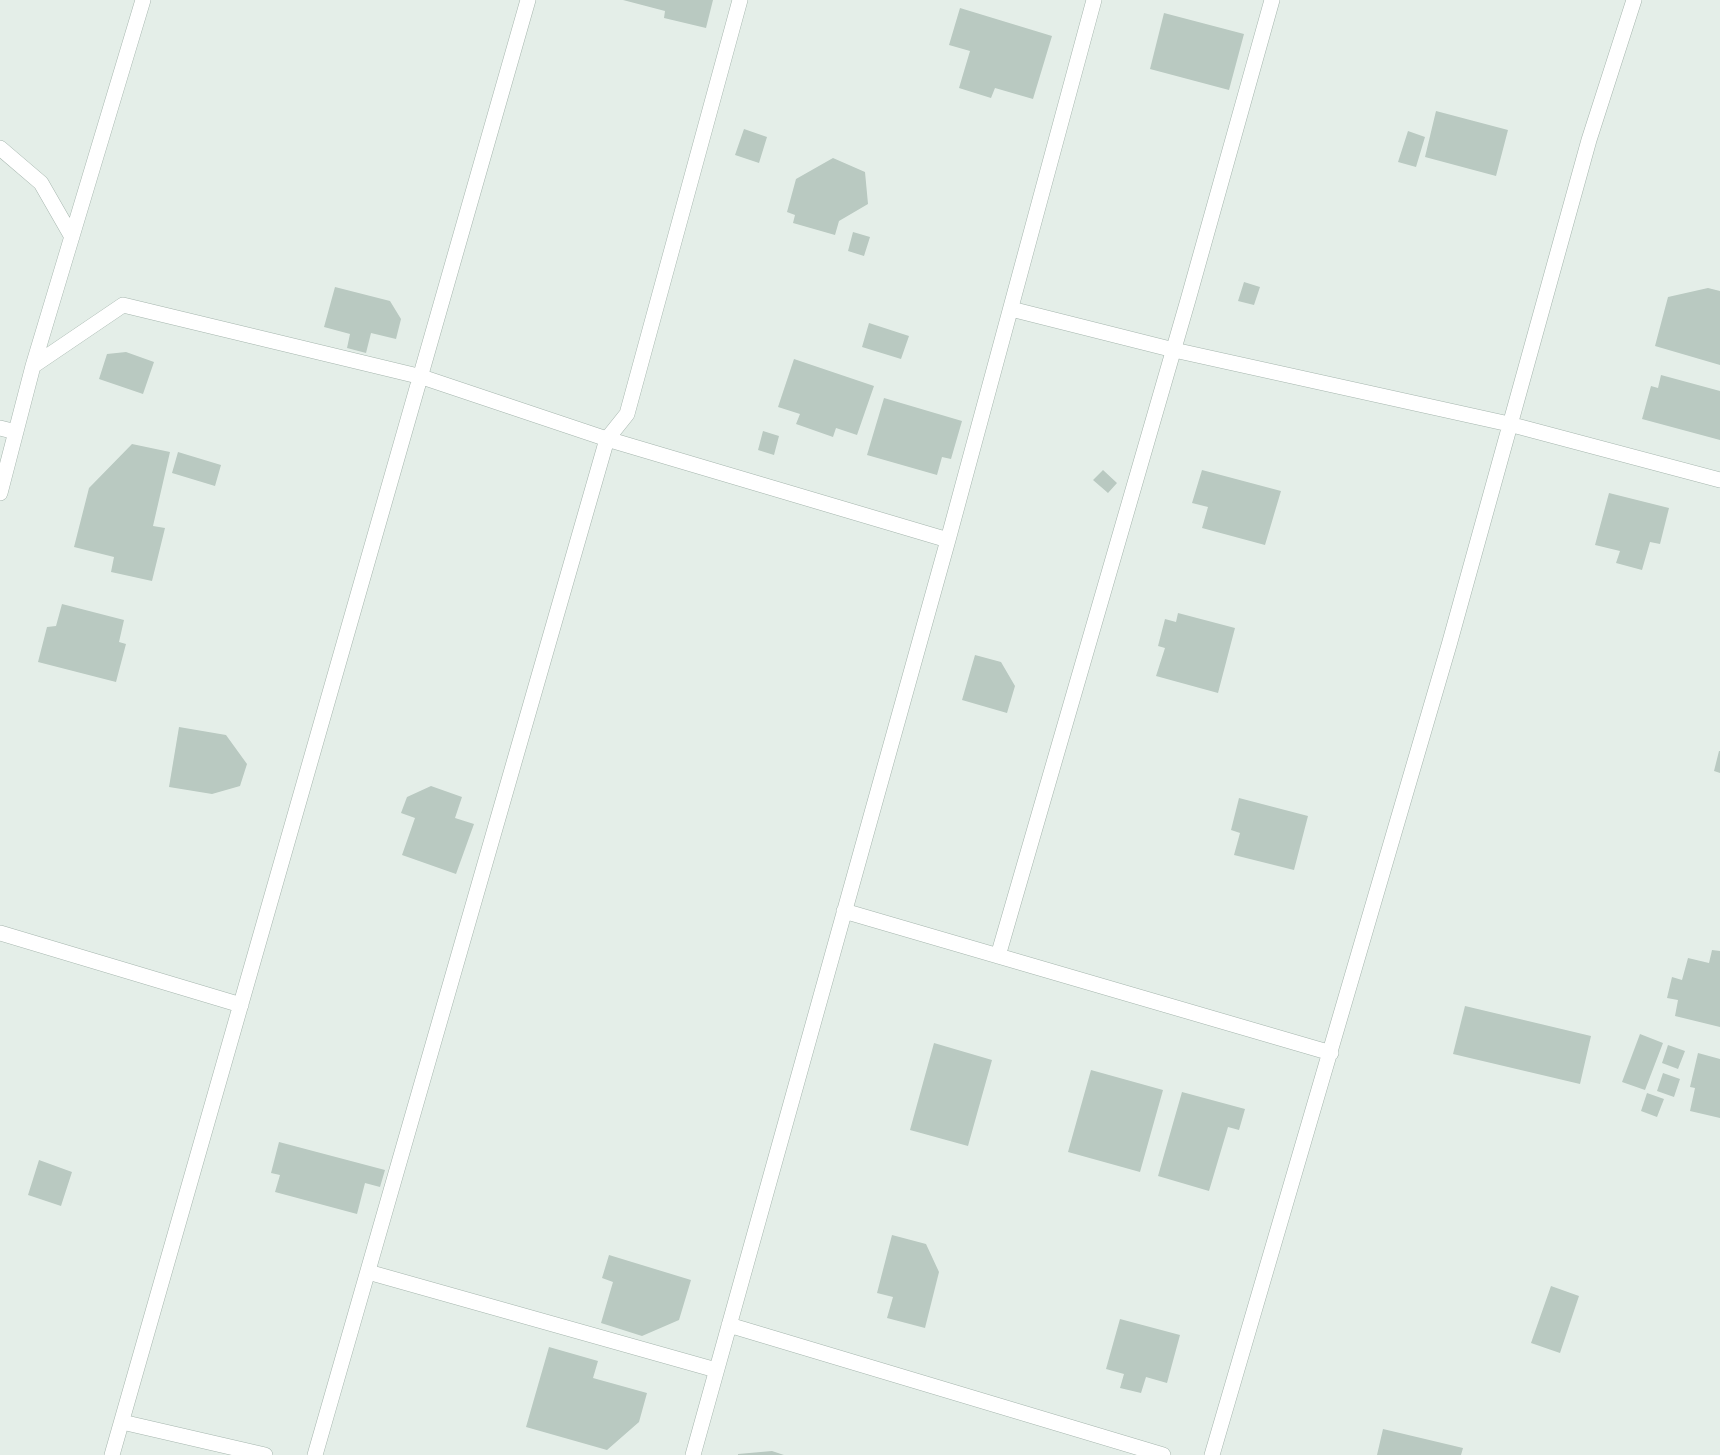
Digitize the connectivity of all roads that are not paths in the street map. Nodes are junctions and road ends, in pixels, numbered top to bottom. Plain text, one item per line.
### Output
1 (143, 0) edge
2 (528, 0) edge
3 (740, 0) edge
4 (1094, 0) edge
5 (1272, 0) edge
6 (1634, 0) edge
7 (0, 148) edge
8 (72, 237) junction
9 (1011, 309) junction
10 (1174, 350) junction
11 (33, 366) junction
12 (422, 377) junction
13 (1509, 424) junction
14 (0, 428) edge
15 (16, 432) junction
16 (606, 439) junction
17 (1720, 480) edge
18 (0, 493) edge
19 (948, 540) junction
20 (844, 911) junction
21 (0, 933) edge
22 (998, 956) junction
23 (242, 1005) junction
24 (1331, 1053) junction
25 (368, 1272) junction
26 (729, 1325) junction
27 (716, 1370) junction
28 (122, 1422) junction
29 (112, 1455) edge
30 (265, 1455) edge
31 (315, 1455) edge
32 (692, 1455) edge
33 (1163, 1455) edge
34 (1212, 1455) edge

1 - 8 street
2 - 12 street
3 - 16 street
4 - 9 street
5 - 10 street
6 - 13 street
7 - 8 street
8 - 11 street
9 - 10 street
9 - 19 street
10 - 13 street
10 - 22 street
11 - 12 street
11 - 15 street
12 - 16 street
12 - 23 street
13 - 17 street
13 - 24 street
14 - 15 street
15 - 18 street
16 - 19 street
16 - 25 street
19 - 20 street
20 - 22 street
20 - 26 street
21 - 23 street
22 - 24 street
23 - 28 street
24 - 34 street
25 - 27 street
25 - 31 street
26 - 27 street
26 - 33 street
27 - 32 street
28 - 29 street
28 - 30 street

